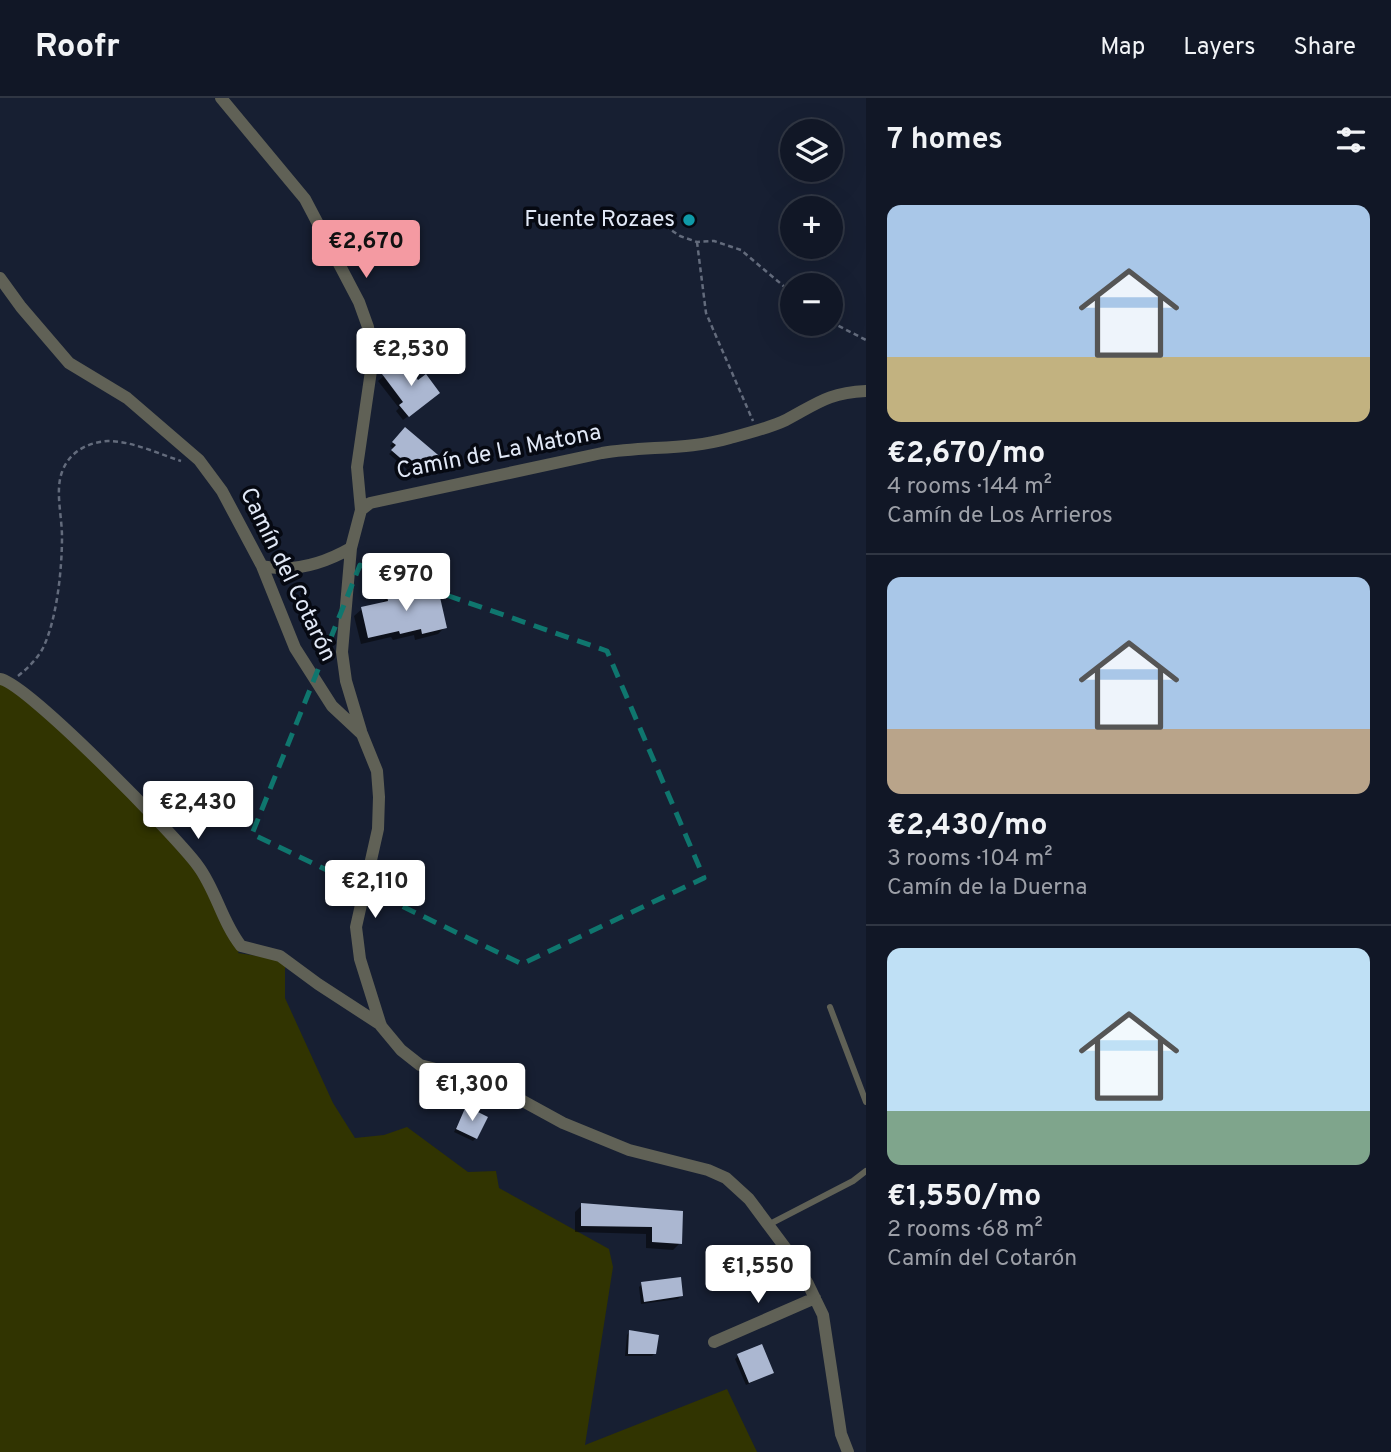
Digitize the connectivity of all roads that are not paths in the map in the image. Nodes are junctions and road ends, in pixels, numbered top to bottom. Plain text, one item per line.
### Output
1 (220, 98) edge
2 (0, 278) edge
3 (866, 391) edge
4 (361, 510) junction
5 (351, 548) junction
6 (262, 566) junction
7 (5, 681) edge
8 (362, 734) junction
9 (830, 1007) dead end
10 (381, 1026) junction
11 (866, 1102) edge
12 (866, 1171) edge
13 (768, 1225) junction
14 (815, 1298) junction
15 (714, 1342) dead end
16 (848, 1452) edge

1 - 4 street
2 - 6 street, Camín del Cotarón
3 - 4 street, Camín de La Matona
4 - 5 street
5 - 6 street
5 - 8 street
6 - 8 street, Camín del Cotarón
7 - 10 street
8 - 10 street, Camín del Cotarón
9 - 11 lane
10 - 13 street, Camín del Cotarón
12 - 13 lane
13 - 14 street, Camín del Cotarón
14 - 15 street
14 - 16 street, Camín del Cotarón

